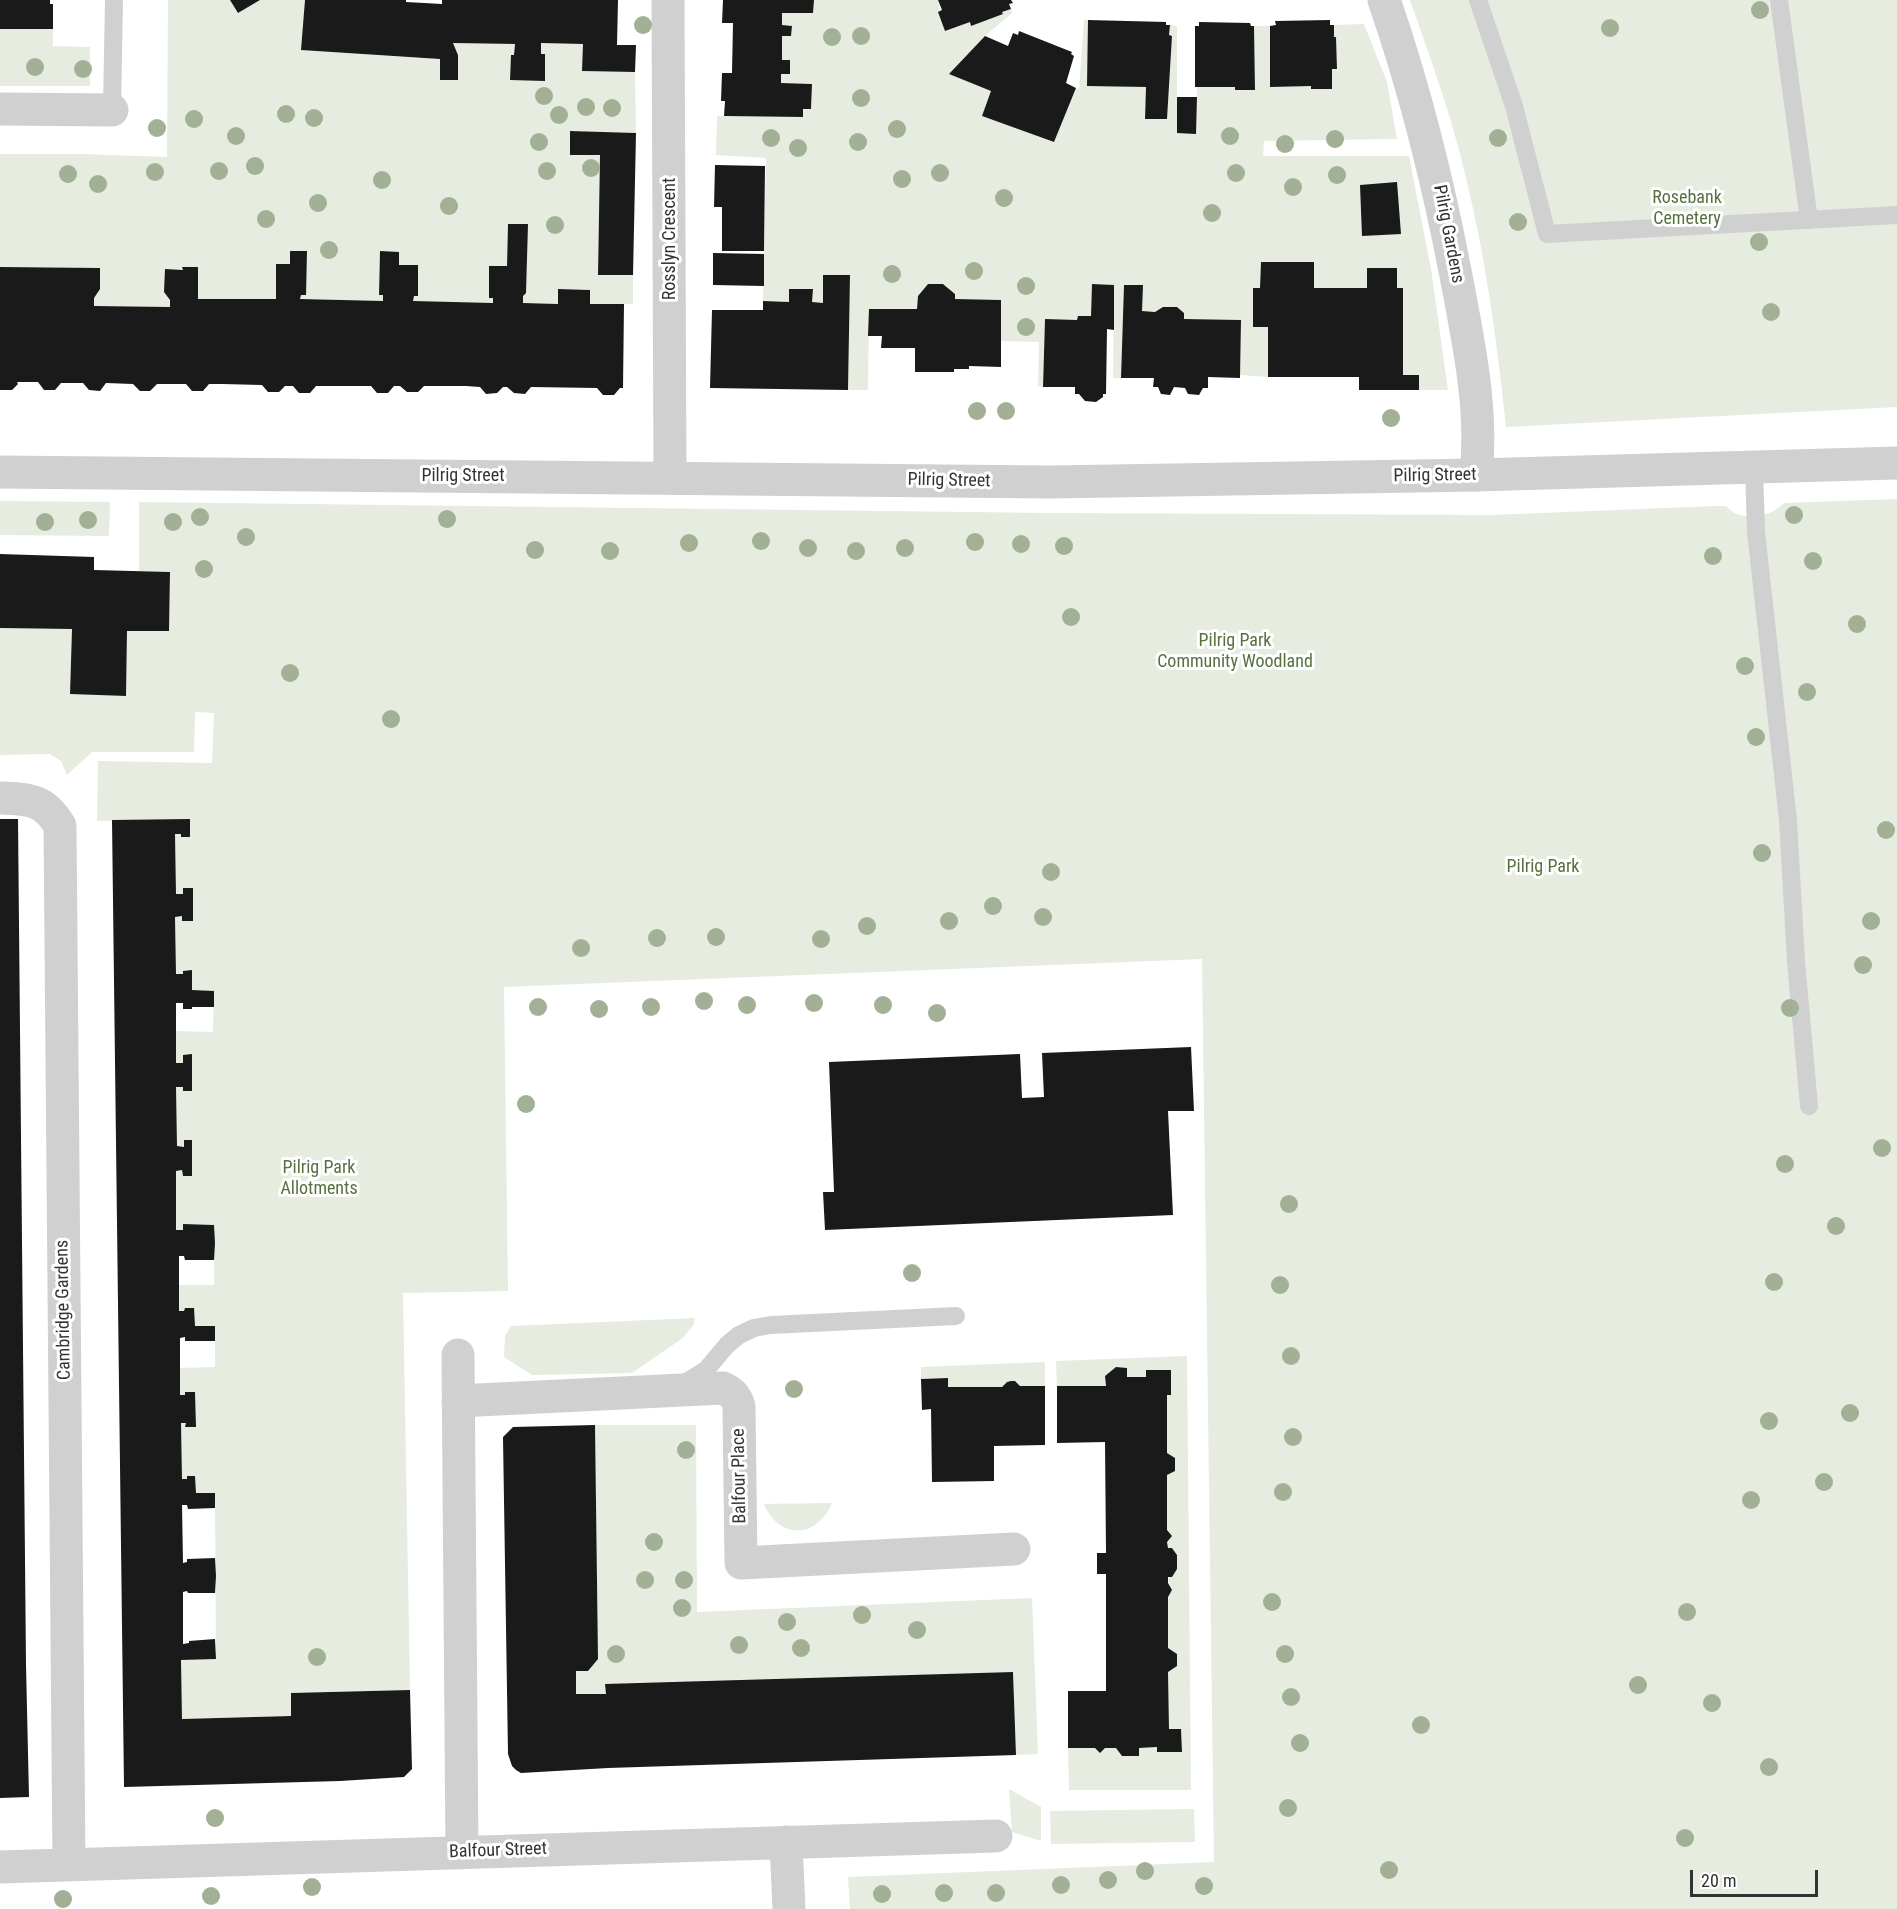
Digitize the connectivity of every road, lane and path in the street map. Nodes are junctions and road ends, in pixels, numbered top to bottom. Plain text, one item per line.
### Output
1 (114, 0) edge
2 (668, 0) edge
3 (1384, 0) edge
4 (1478, 0) edge
5 (1779, 0) edge
6 (0, 109) edge
7 (112, 110) joint
8 (1897, 215) edge
9 (1809, 220) junction
10 (1897, 463) edge
11 (1754, 467) junction
12 (0, 472) edge
13 (1476, 475) junction
14 (670, 477) junction
15 (0, 798) edge
16 (1809, 1106) dead end
17 (956, 1316) dead end
18 (458, 1355) dead end
19 (663, 1391) junction
20 (458, 1401) junction
21 (1014, 1549) dead end
22 (996, 1836) dead end
23 (786, 1842) junction
24 (462, 1852) junction
25 (69, 1865) junction
26 (0, 1867) edge
27 (789, 1909) edge

1 - 7 lane
2 - 14 street, Rosslyn Crescent
3 - 13 street, Pilrig Gardens
4 - 9 lane
5 - 9 lane
6 - 7 street
8 - 9 lane
10 - 11 street, Pilrig Street
11 - 13 street, Pilrig Street
11 - 16 lane
12 - 14 street, Pilrig Street
13 - 14 street, Pilrig Street
15 - 25 street, Cambridge Gardens
17 - 19 lane
18 - 20 street
19 - 20 street, Balfour Place
19 - 21 street, Balfour Place
20 - 24 street
22 - 23 street, Balfour Street
23 - 24 street, Balfour Street
23 - 27 street
24 - 25 street, Balfour Street
25 - 26 street, Balfour Street

